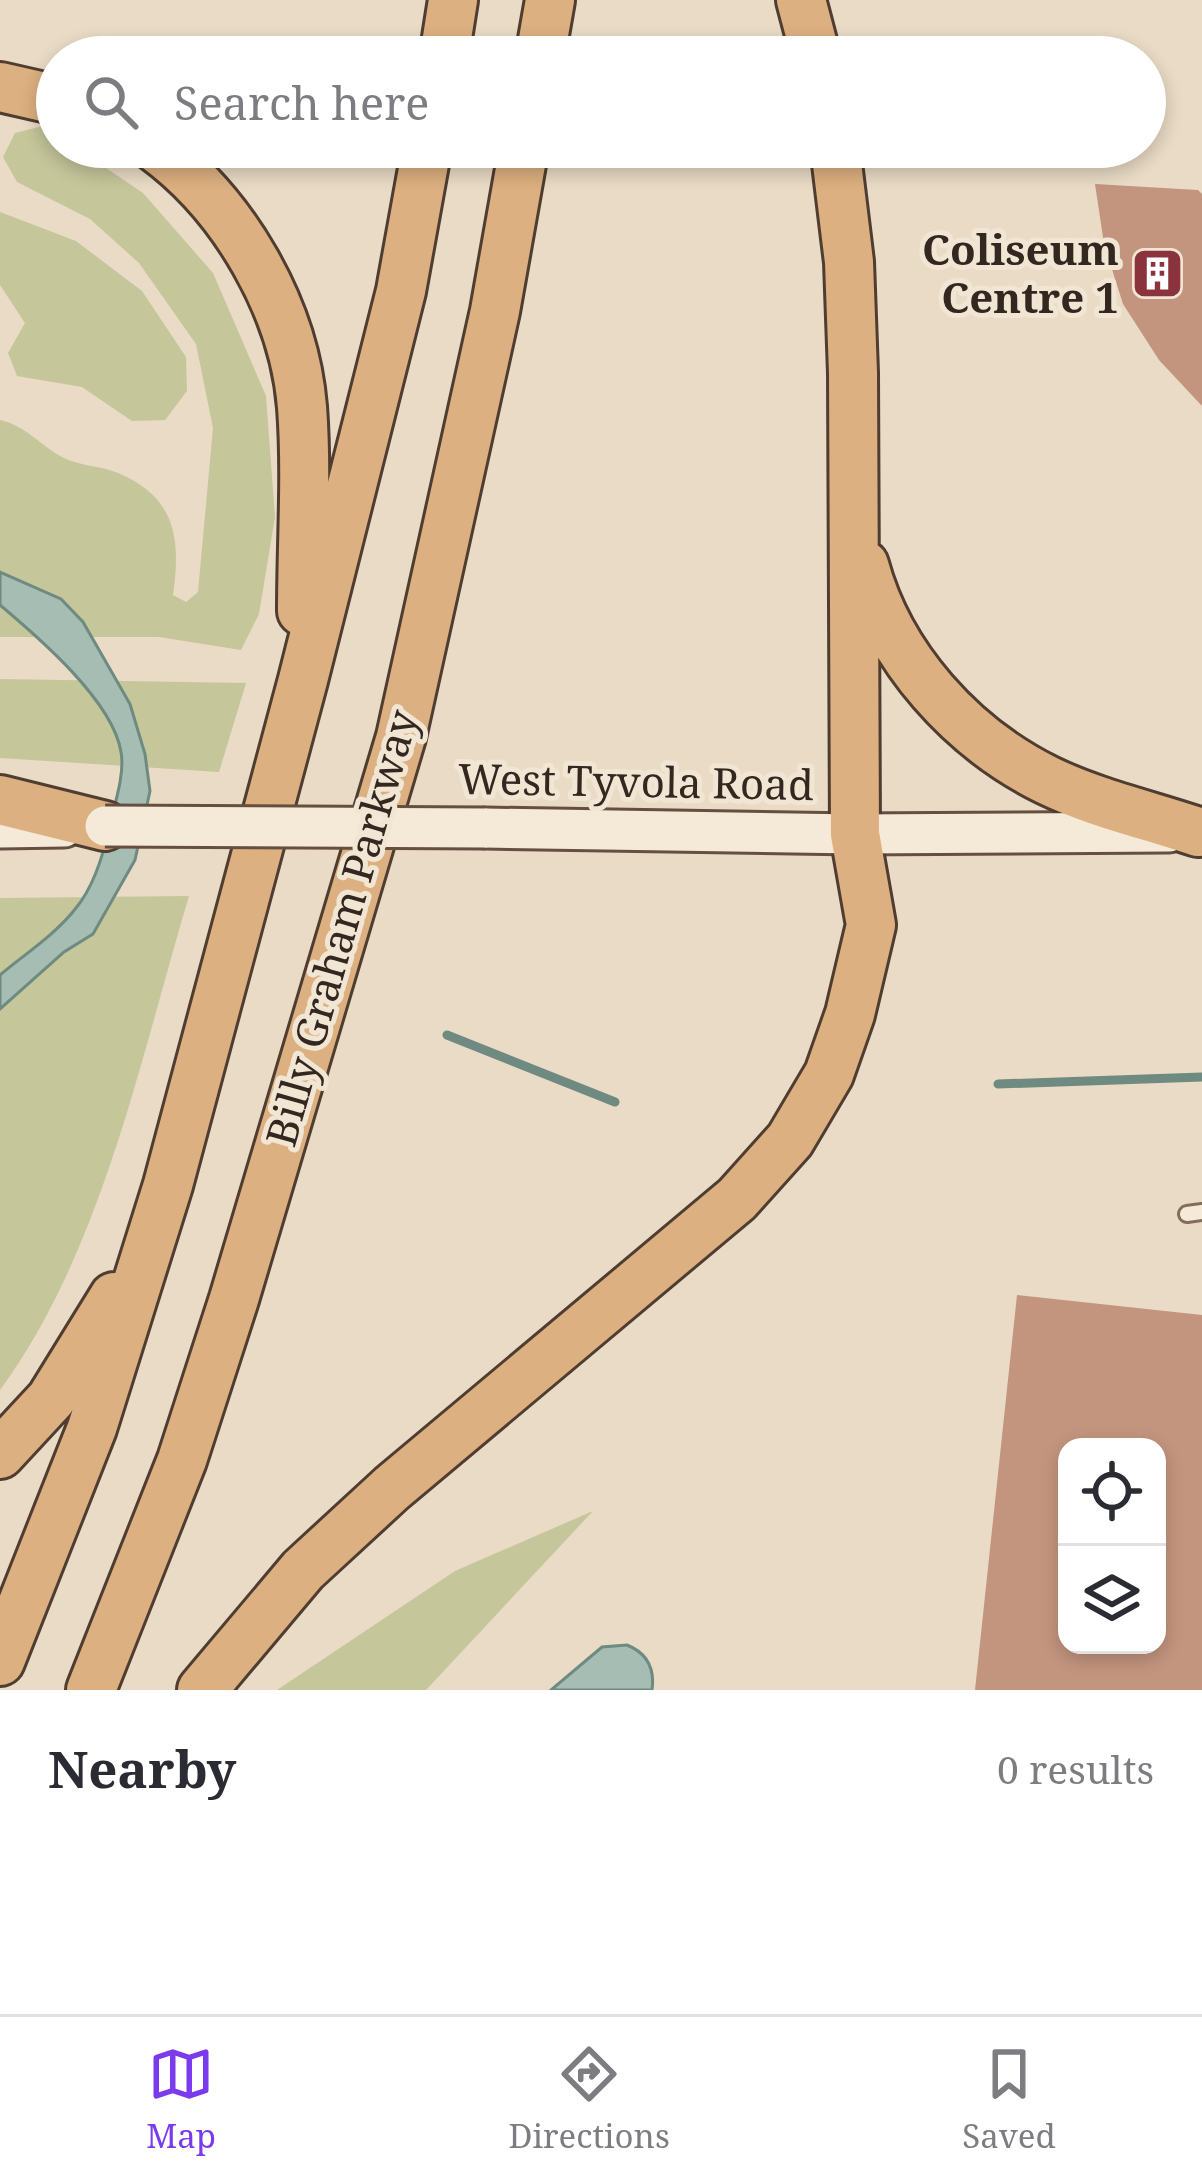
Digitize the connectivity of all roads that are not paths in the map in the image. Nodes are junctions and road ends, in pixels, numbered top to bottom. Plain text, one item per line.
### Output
1 (453, 0) edge
2 (550, 0) edge
3 (801, 0) edge
4 (447, 36) edge
5 (544, 36) edge
6 (810, 36) edge
7 (0, 87) edge
8 (36, 95) edge
9 (178, 168) edge
10 (423, 168) edge
11 (520, 168) edge
12 (838, 168) edge
13 (855, 532) junction
14 (303, 680) junction
15 (0, 800) edge
16 (105, 826) junction
17 (0, 828) edge
18 (1201, 832) edge
19 (855, 833) junction
20 (168, 1185) junction
21 (0, 1454) edge
22 (0, 1661) edge
23 (91, 1690) edge
24 (202, 1690) edge

1 - 4 highway
2 - 5 highway
3 - 6 highway
7 - 8 highway
9 - 14 highway
10 - 14 highway
11 - 23 highway, Billy Graham Parkway
12 - 13 highway
13 - 18 highway
13 - 19 highway
14 - 20 highway
15 - 16 highway
16 - 17 main road, West Tyvola Road
16 - 19 main road, West Tyvola Road, bridge
18 - 19 main road, West Tyvola Road
19 - 24 highway
20 - 21 highway
20 - 22 highway

